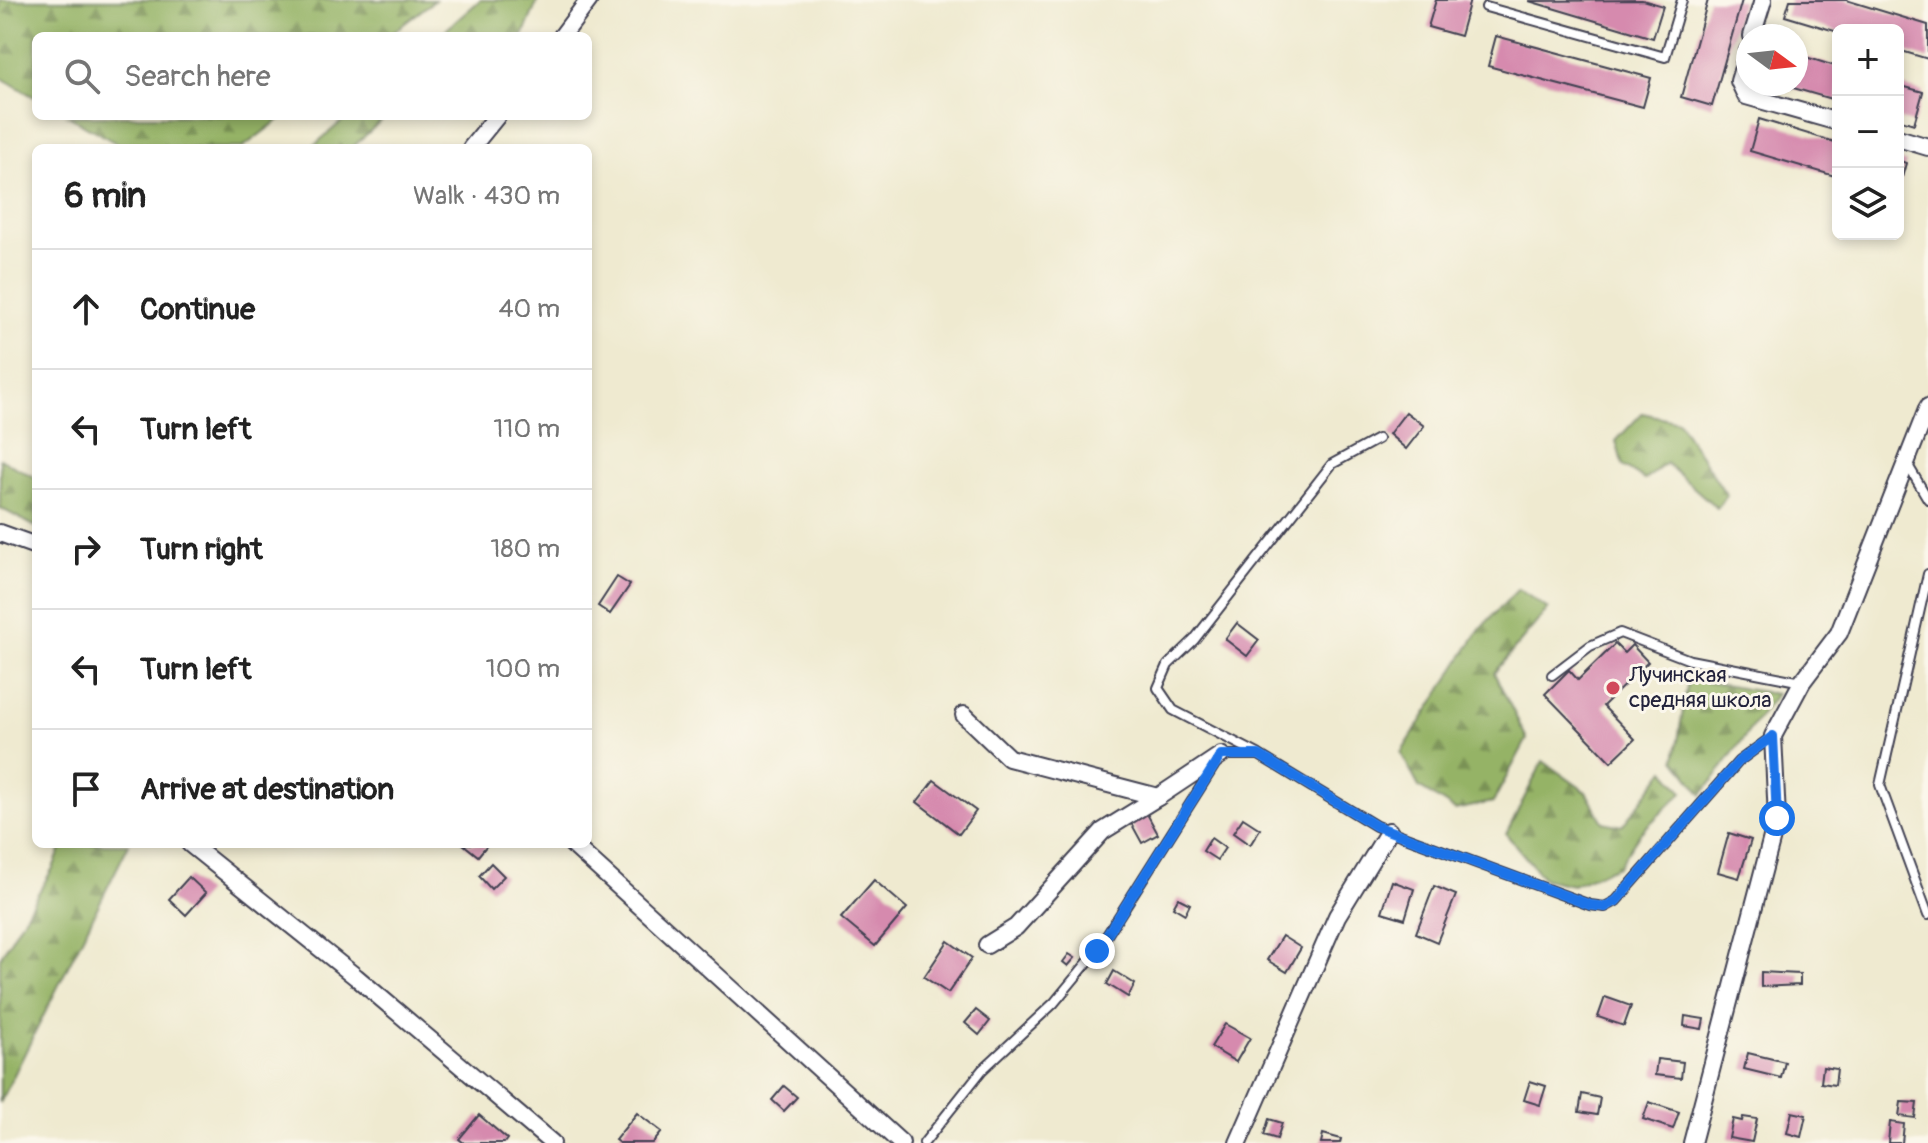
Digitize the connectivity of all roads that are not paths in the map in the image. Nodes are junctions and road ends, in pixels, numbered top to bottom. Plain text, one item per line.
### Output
1 (589, 0) edge
2 (1682, 0) edge
3 (1763, 0) edge
4 (1486, 7) dead end
5 (1756, 24) edge
6 (565, 32) edge
7 (1746, 96) edge
8 (494, 120) edge
9 (1832, 120) edge
10 (1904, 140) edge
11 (474, 144) edge
12 (1928, 147) edge
13 (1928, 407) edge
14 (1378, 439) dead end
15 (1906, 462) junction
16 (1928, 499) edge
17 (0, 533) edge
18 (32, 545) edge
19 (1928, 574) edge
20 (1552, 675) dead end
21 (1802, 682) junction
22 (964, 715) dead end
23 (1773, 736) junction
24 (1221, 755) junction
25 (1259, 755) junction
26 (1158, 797) junction
27 (1389, 831) junction
28 (195, 848) edge
29 (576, 848) edge
30 (1928, 915) edge
31 (987, 945) dead end
32 (552, 1143) edge
33 (901, 1143) edge
34 (924, 1143) edge
35 (1238, 1143) edge
36 (1692, 1143) edge

1 - 6 street
2 - 4 lane
3 - 5 street
7 - 9 street
8 - 11 street
10 - 12 street
13 - 15 street
14 - 25 lane
15 - 16 lane
15 - 21 street
17 - 18 street
19 - 30 lane
20 - 21 lane
21 - 23 street
22 - 26 street
23 - 27 lane
23 - 36 street
24 - 25 lane
24 - 26 street
24 - 34 lane
25 - 27 lane
26 - 31 street
27 - 35 street
28 - 32 street
29 - 33 street

